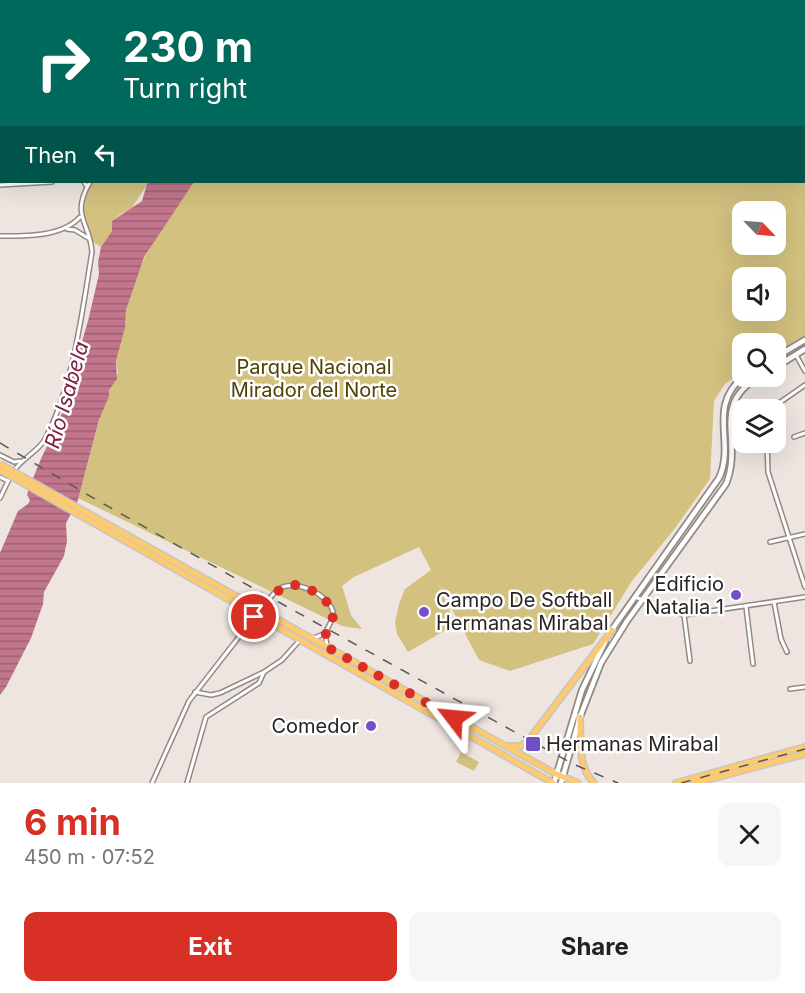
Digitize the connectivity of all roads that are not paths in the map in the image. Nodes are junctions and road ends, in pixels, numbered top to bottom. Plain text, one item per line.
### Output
1 (35, 183) edge
2 (85, 183) edge
3 (89, 183) edge
4 (0, 185) edge
5 (87, 187) junction
6 (81, 216) junction
7 (66, 229) junction
8 (0, 236) edge
9 (90, 239) junction
10 (805, 340) edge
11 (805, 349) edge
12 (786, 351) edge
13 (796, 355) junction
14 (786, 361) edge
15 (805, 371) edge
16 (805, 385) edge
17 (732, 387) edge
18 (744, 387) edge
19 (735, 399) edge
20 (785, 399) edge
21 (732, 409) edge
22 (732, 433) joint
23 (805, 433) edge
24 (723, 435) junction
25 (794, 437) dead end
26 (732, 453) edge
27 (767, 453) edge
28 (0, 455) edge
29 (20, 461) junction
30 (0, 464) edge
31 (0, 470) edge
32 (0, 477) edge
33 (8, 481) junction
34 (0, 498) edge
35 (805, 534) edge
36 (788, 538) junction
37 (770, 542) dead end
38 (805, 587) edge
39 (634, 597) junction
40 (805, 597) edge
41 (642, 599) junction
42 (774, 602) junction
43 (746, 607) junction
44 (684, 615) junction
45 (274, 621) junction
46 (612, 630) junction
47 (326, 633) junction
48 (312, 639) junction
49 (300, 640) junction
50 (327, 647) junction
51 (787, 652) dead end
52 (690, 661) dead end
53 (753, 664) dead end
54 (264, 672) junction
55 (805, 687) edge
56 (790, 689) dead end
57 (195, 692) junction
58 (580, 717) junction
59 (496, 742) junction
60 (805, 747) edge
61 (805, 754) edge
62 (556, 774) junction
63 (562, 780) edge
64 (152, 783) edge
65 (187, 783) edge
66 (554, 783) edge
67 (578, 783) edge
68 (594, 783) edge
69 (676, 783) edge
70 (695, 783) edge

1 - 4 street
2 - 5 street
3 - 5 street
5 - 6 street
6 - 7 street
6 - 9 street
7 - 8 street
7 - 9 street
9 - 29 street
10 - 12 street
11 - 13 street
13 - 14 street
13 - 15 street
16 - 20 street
17 - 24 street
18 - 19 street
21 - 22 street
22 - 24 street
23 - 25 street
24 - 39 street
26 - 41 street
27 - 36 street
28 - 29 street
29 - 33 street
30 - 45 main road, bridge
31 - 45 main road, bridge
32 - 33 street
33 - 34 street
35 - 36 street
36 - 37 street
36 - 38 street
39 - 41 street
39 - 46 street
40 - 42 street
41 - 44 street
41 - 58 street
42 - 43 street
42 - 51 street
43 - 44 street
43 - 53 street
44 - 52 street
45 - 48 main road
45 - 49 main road
46 - 59 main road
46 - 62 street
47 - 48 street
47 - 50 street
47 - 57 street
48 - 50 main road
49 - 54 street
49 - 66 main road
50 - 59 main road
54 - 57 street
54 - 65 street
55 - 56 street
57 - 64 street
58 - 63 street
58 - 68 main road
59 - 62 main road
60 - 69 main road
61 - 70 main road
62 - 63 main road
62 - 66 street
63 - 67 main road

